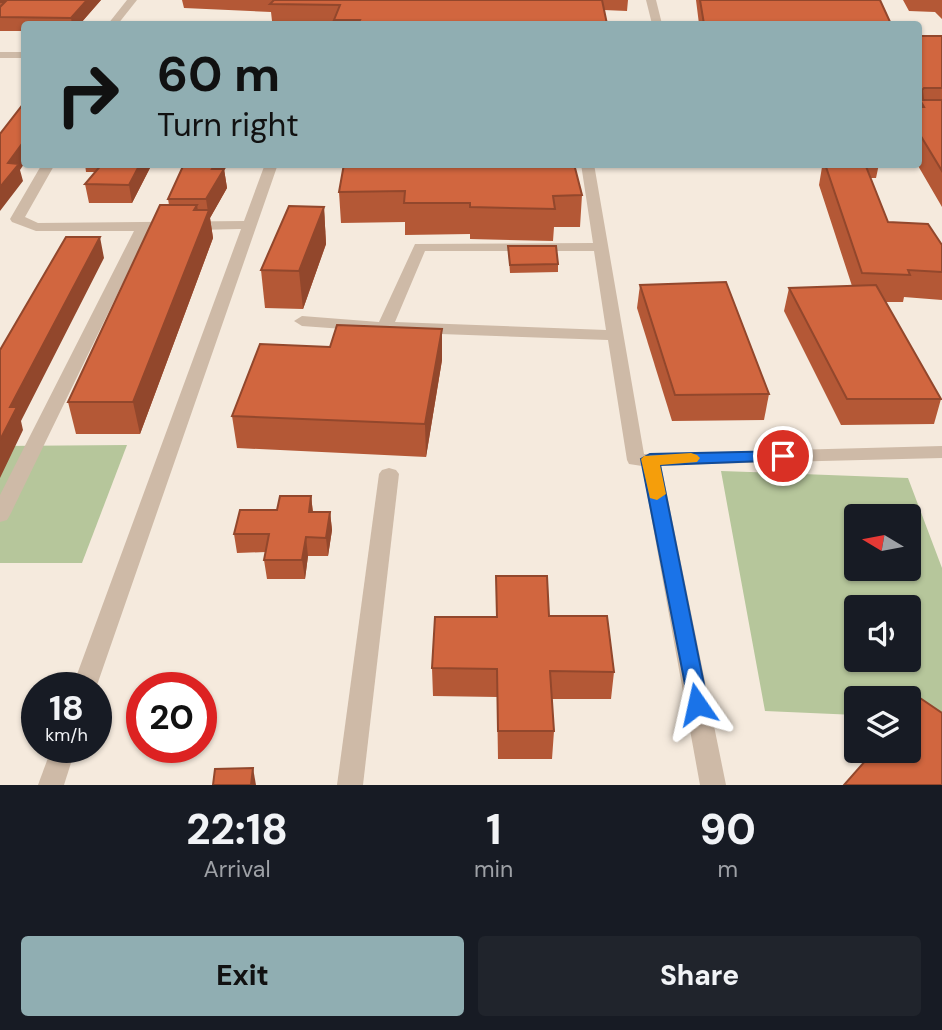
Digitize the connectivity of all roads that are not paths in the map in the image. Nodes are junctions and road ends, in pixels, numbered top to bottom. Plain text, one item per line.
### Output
1 (132, 0) edge
2 (651, 0) edge
3 (115, 21) edge
4 (656, 21) edge
5 (0, 55) edge
6 (21, 55) edge
7 (47, 168) edge
8 (271, 168) edge
9 (588, 168) edge
10 (250, 225) junction
11 (143, 227) junction
12 (601, 247) junction
13 (303, 321) dead end
14 (384, 327) junction
15 (616, 335) junction
16 (942, 452) edge
17 (650, 459) junction
18 (389, 474) dead end
19 (0, 515) edge
20 (90, 672) edge
21 (59, 763) edge
22 (51, 785) edge
23 (350, 785) edge
24 (713, 785) edge

1 - 3 street
2 - 4 street
5 - 6 street
7 - 11 street
8 - 10 street
9 - 12 street
10 - 11 street
10 - 20 street
11 - 19 street
12 - 14 street
12 - 15 street
13 - 14 street
14 - 15 street
15 - 17 street
16 - 17 street
17 - 24 street
18 - 23 street
21 - 22 street

